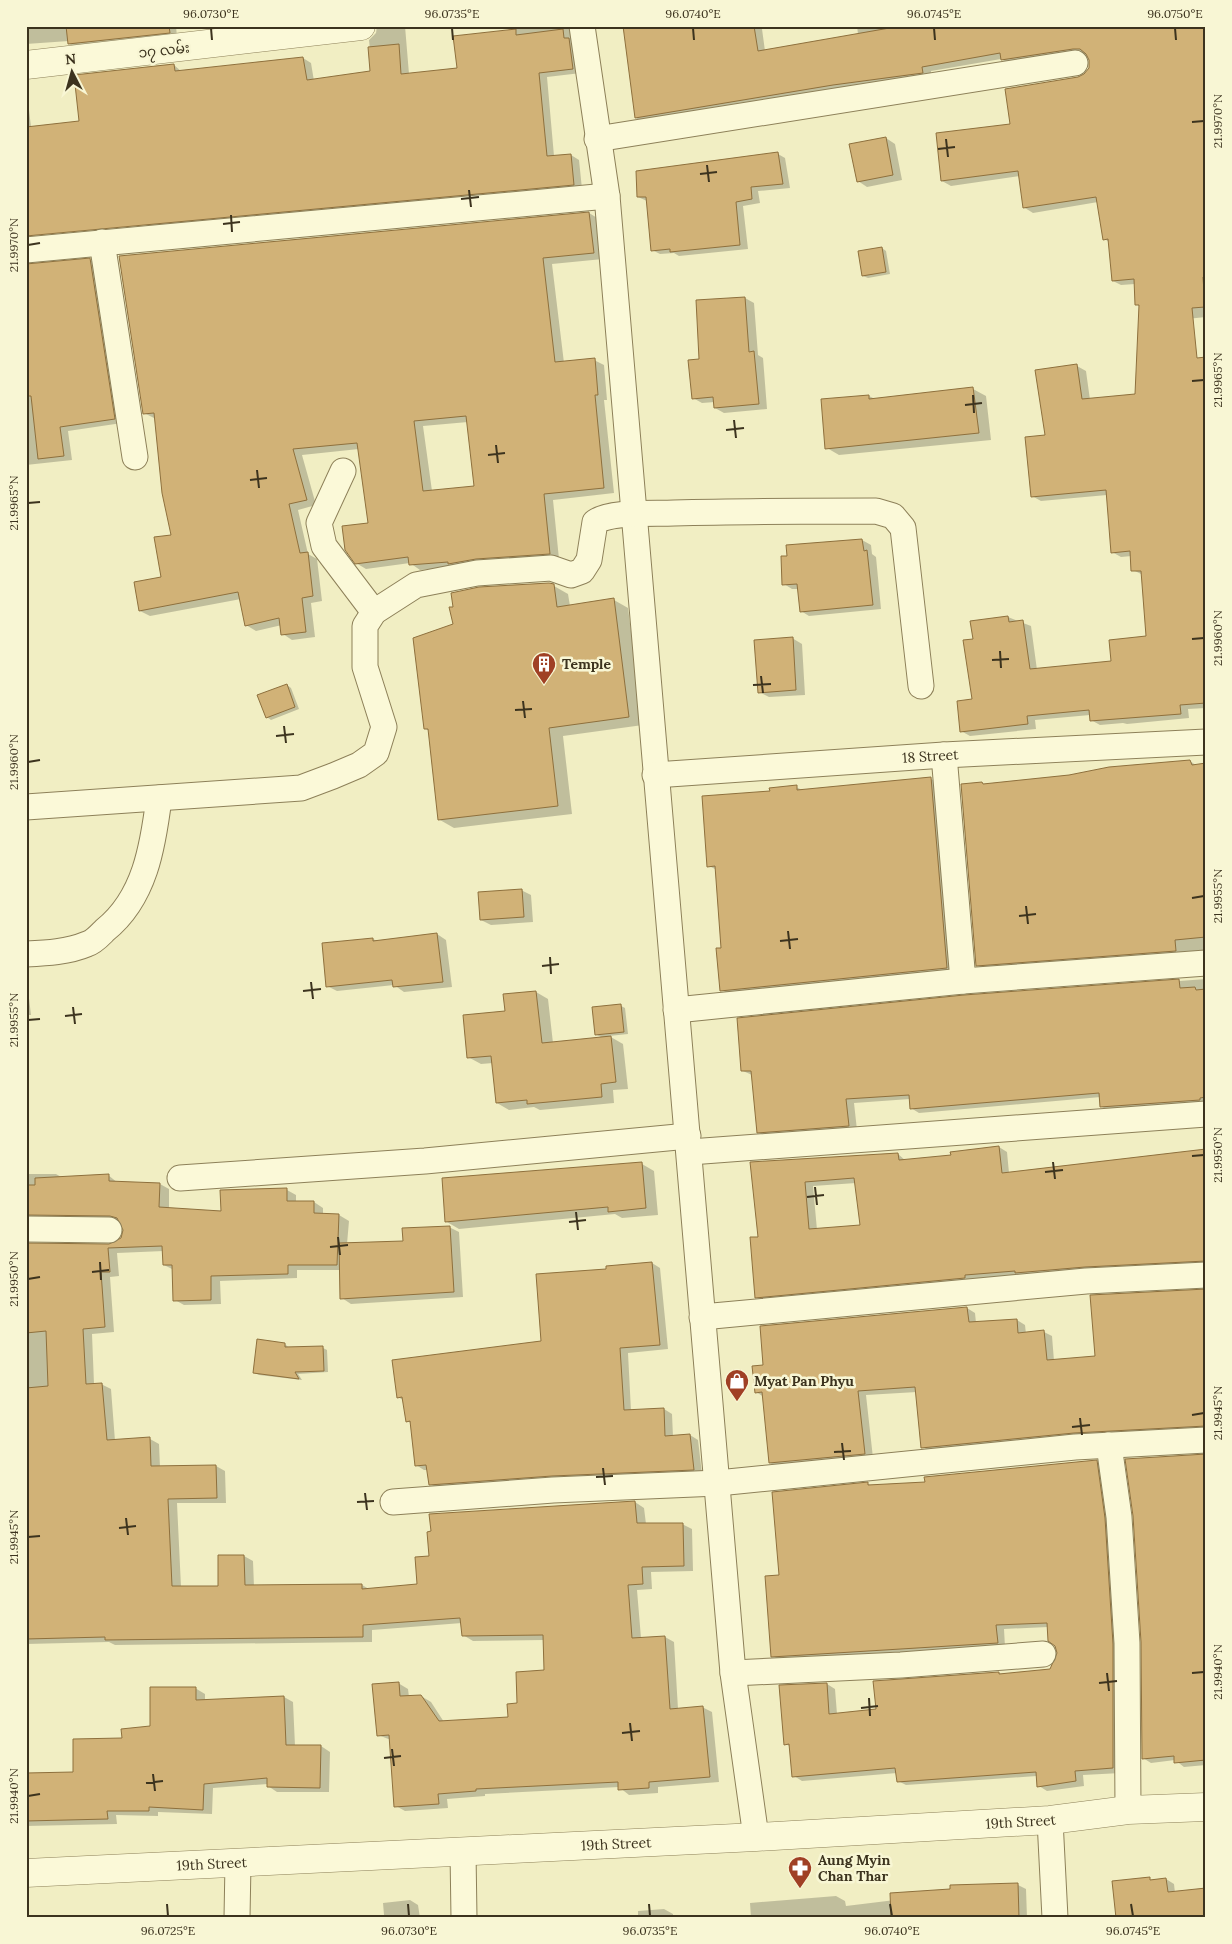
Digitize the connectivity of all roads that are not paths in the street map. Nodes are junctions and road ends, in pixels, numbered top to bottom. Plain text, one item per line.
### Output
1 (361, 26) edge
2 (582, 26) edge
3 (255, 33) edge
4 (1075, 63) dead end
5 (26, 65) edge
6 (597, 139) junction
7 (607, 196) junction
8 (102, 242) junction
9 (26, 250) edge
10 (135, 457) dead end
11 (343, 471) dead end
12 (634, 514) junction
13 (374, 612) junction
14 (921, 686) dead end
15 (1206, 742) edge
16 (944, 755) junction
17 (655, 775) junction
18 (159, 798) junction
19 (26, 807) edge
20 (26, 954) edge
21 (1206, 963) edge
22 (963, 981) junction
23 (676, 1010) junction
24 (1206, 1114) edge
25 (689, 1144) junction
26 (180, 1178) dead end
27 (26, 1229) edge
28 (109, 1230) dead end
29 (1206, 1274) edge
30 (702, 1317) junction
31 (1206, 1440) edge
32 (1108, 1445) junction
33 (718, 1483) junction
34 (393, 1502) dead end
35 (1043, 1654) dead end
36 (733, 1673) junction
37 (1206, 1807) edge
38 (1128, 1810) junction
39 (1050, 1820) junction
40 (756, 1837) junction
41 (463, 1852) junction
42 (238, 1863) junction
43 (26, 1874) edge
44 (236, 1918) edge
45 (464, 1918) edge
46 (1055, 1918) edge

1 - 3 street, ၁၇ လမ်း
2 - 6 street
3 - 5 street, ၁၇ လမ်း
4 - 6 street
6 - 7 street
7 - 8 street
7 - 12 street
8 - 9 street
8 - 10 street
11 - 13 street
12 - 13 street
12 - 14 street
12 - 17 street
13 - 18 street
15 - 16 street, 18 Street
16 - 17 street, 18 Street
16 - 22 street
17 - 23 street
18 - 19 street
18 - 20 street
21 - 22 street
22 - 23 street
23 - 25 street
24 - 25 street
25 - 26 street
25 - 30 street
27 - 28 street
29 - 30 street
30 - 33 street
31 - 32 street
32 - 33 street
32 - 38 street
33 - 34 street
33 - 36 street
35 - 36 street
36 - 40 street
37 - 38 street, 19th Street
38 - 39 street, 19th Street
39 - 40 street, 19th Street
39 - 46 street
40 - 41 street, 19th Street
41 - 42 street, 19th Street
41 - 45 street
42 - 43 street, 19th Street
42 - 44 street

